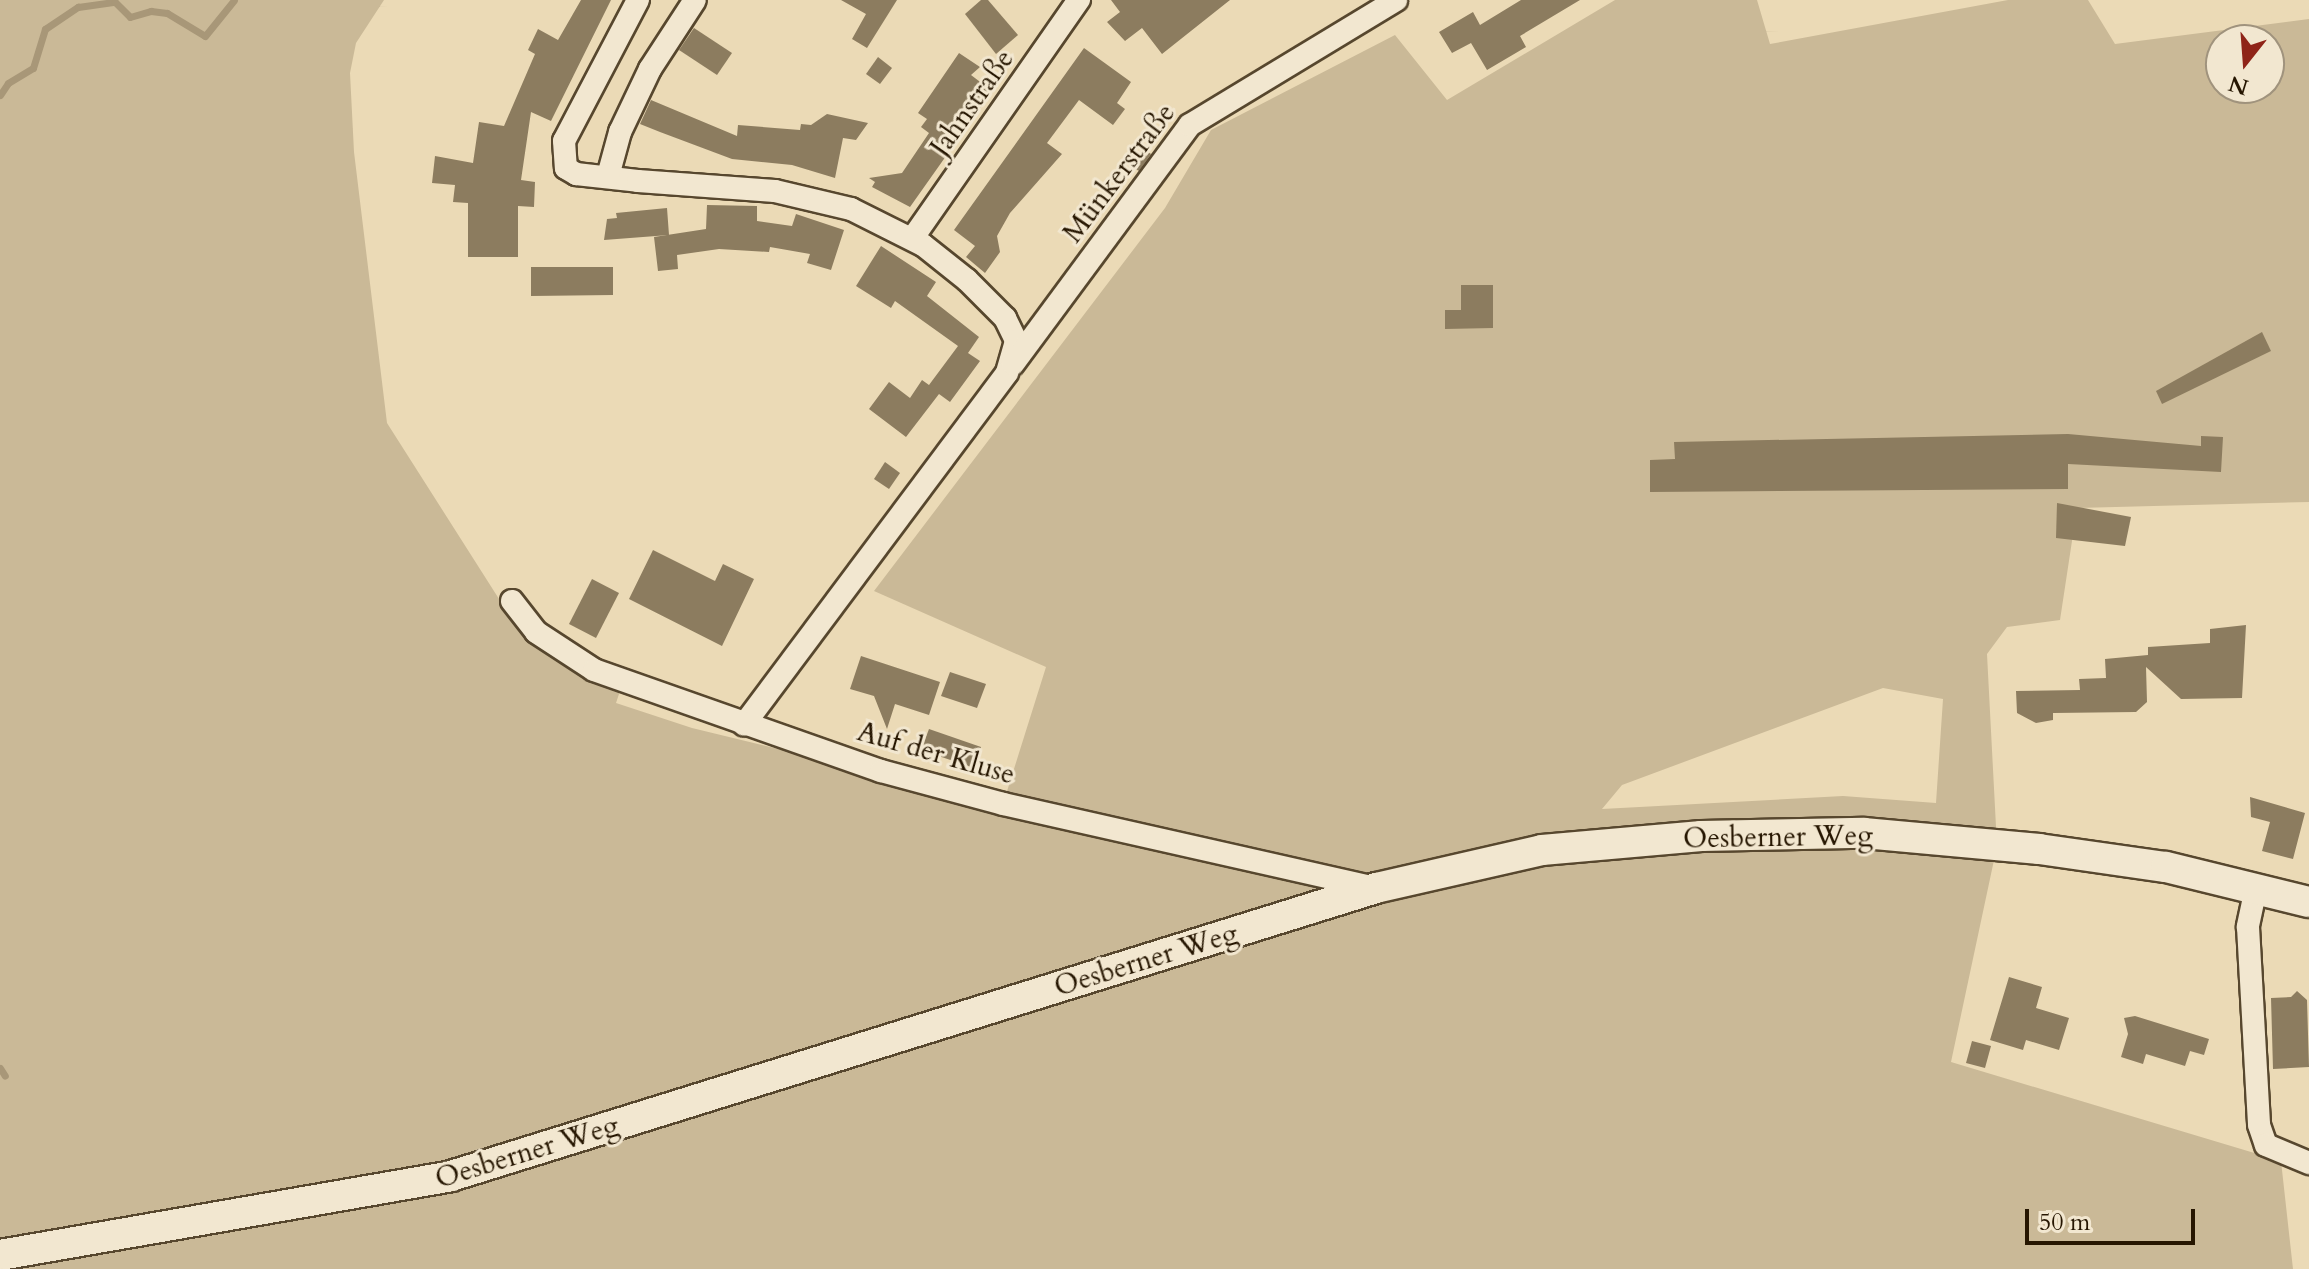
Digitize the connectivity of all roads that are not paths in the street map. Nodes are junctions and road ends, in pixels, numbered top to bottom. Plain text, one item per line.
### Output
1 (638, 0) edge
2 (695, 0) edge
3 (1079, 0) edge
4 (1396, 0) edge
5 (608, 176) junction
6 (912, 239) junction
7 (1010, 368) junction
8 (512, 601) dead end
9 (744, 725) junction
10 (1376, 888) junction
11 (2256, 888) junction
12 (2309, 902) edge
13 (2309, 1163) edge
14 (0, 1255) edge

1 - 5 street
2 - 5 street
3 - 6 street, Jahnstraße
4 - 7 street, Münkerstraße
5 - 6 street
6 - 7 street
7 - 9 street, Münkerstraße
8 - 9 street, Auf der Kluse
9 - 10 street, Auf der Kluse
10 - 11 street, Oesberner Weg
10 - 14 street, Oesberner Weg
11 - 12 street, Oesberner Weg
11 - 13 street

